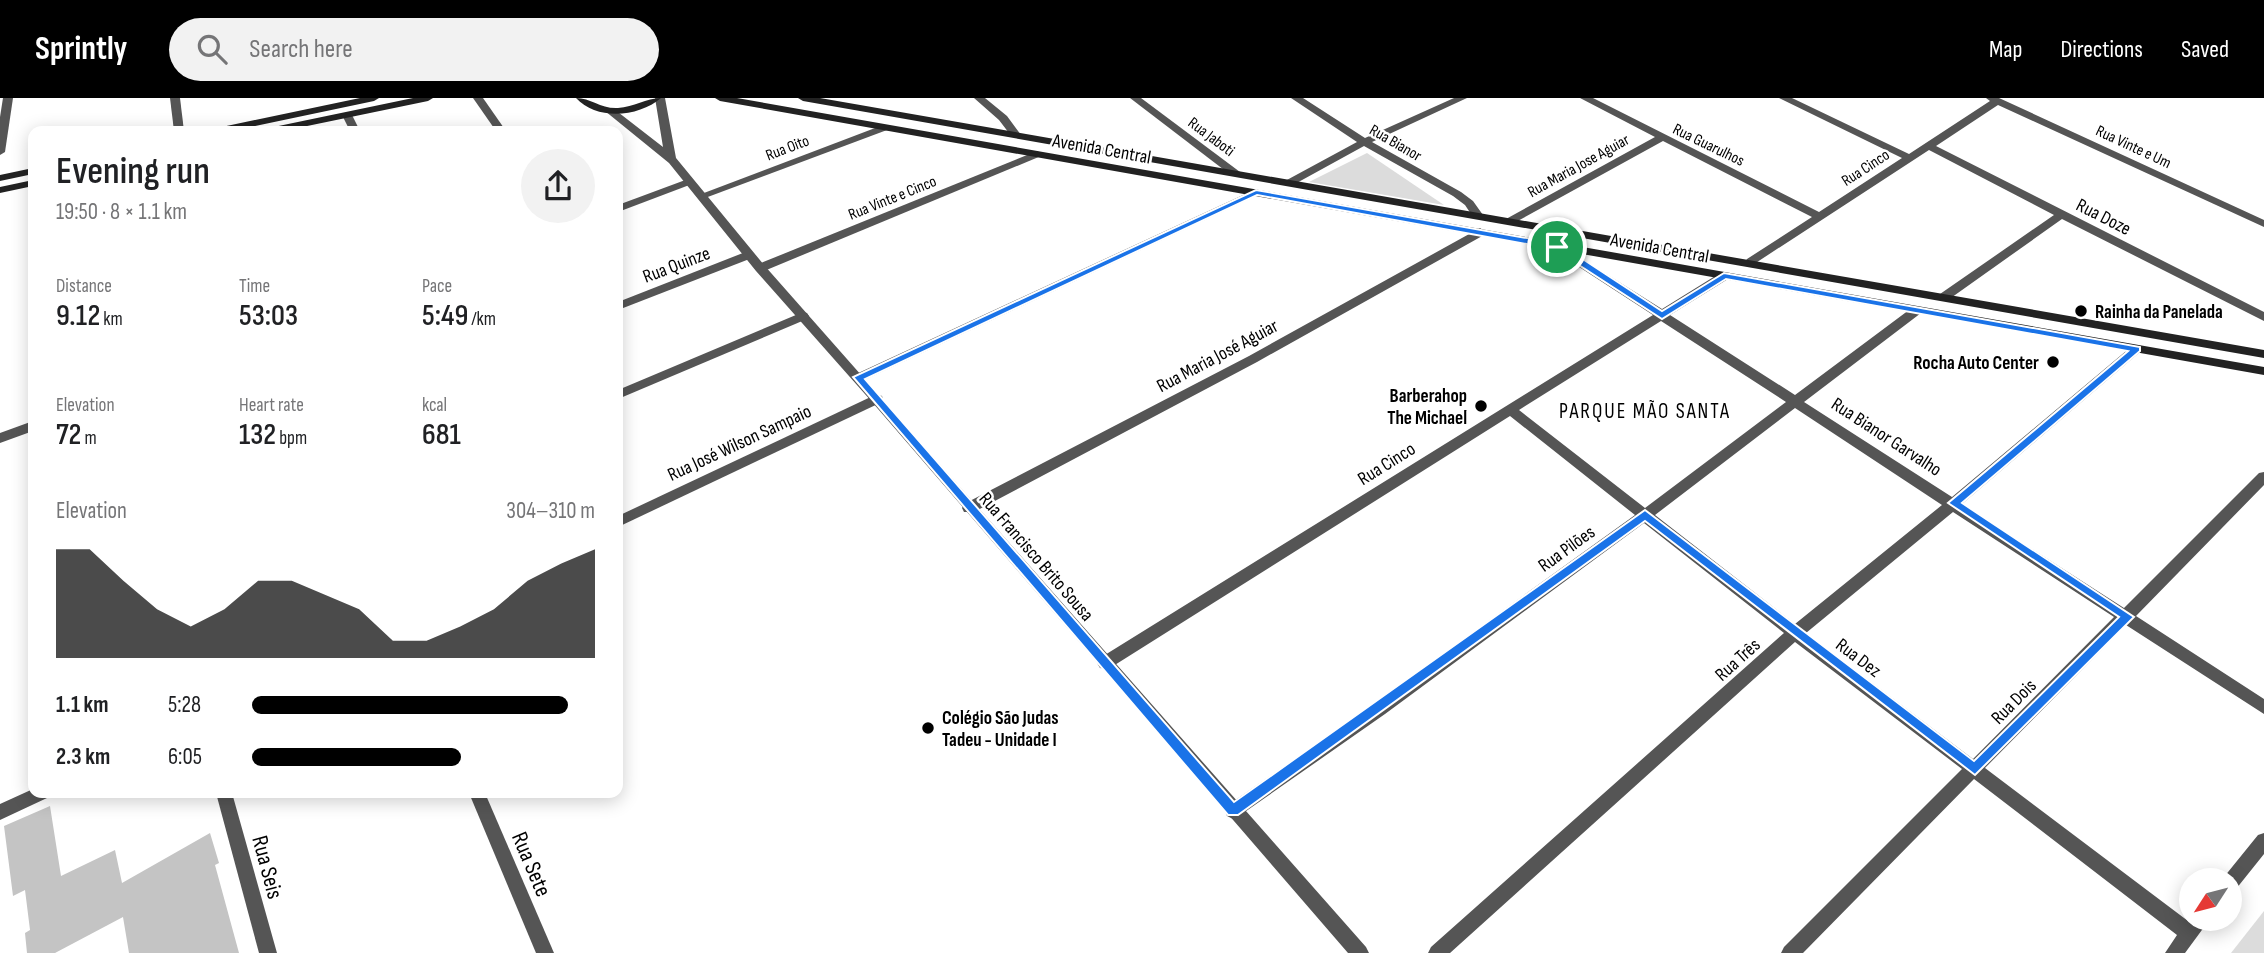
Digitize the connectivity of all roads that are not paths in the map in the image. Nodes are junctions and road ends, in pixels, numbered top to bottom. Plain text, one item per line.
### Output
1 (8, 98) edge
2 (176, 98) edge
3 (374, 98) edge
4 (428, 98) edge
5 (478, 98) edge
6 (581, 98) edge
7 (658, 98) edge
8 (720, 98) edge
9 (803, 98) edge
10 (979, 98) edge
11 (1135, 98) edge
12 (1296, 98) edge
13 (1585, 98) edge
14 (1784, 98) edge
15 (1457, 99) edge
16 (1994, 99) edge
17 (610, 111) junction
18 (347, 115) junction
19 (931, 121) junction
20 (179, 126) edge
21 (241, 126) edge
22 (293, 126) edge
23 (352, 126) edge
24 (498, 126) edge
25 (883, 128) junction
26 (922, 135) junction
27 (1016, 135) junction
28 (1661, 138) junction
29 (1364, 142) junction
30 (1928, 146) junction
31 (0, 152) edge
32 (1037, 154) junction
33 (1910, 158) junction
34 (673, 161) junction
35 (28, 172) edge
36 (1236, 174) junction
37 (0, 178) edge
38 (688, 182) junction
39 (1289, 183) junction
40 (28, 184) edge
41 (0, 190) edge
42 (1256, 192) junction
43 (701, 196) junction
44 (623, 207) edge
45 (2062, 214) junction
46 (1477, 215) junction
47 (1820, 217) junction
48 (1510, 221) junction
49 (2264, 224) edge
50 (1480, 232) junction
51 (1557, 247) junction
52 (748, 255) junction
53 (1751, 262) junction
54 (760, 268) junction
55 (1724, 276) junction
56 (1944, 298) junction
57 (623, 304) edge
58 (1917, 310) junction
59 (803, 316) junction
60 (1662, 316) junction
61 (2264, 317) edge
62 (2222, 346) junction
63 (2136, 349) junction
64 (2264, 354) edge
65 (2227, 365) junction
66 (2264, 370) edge
67 (858, 377) junction
68 (623, 393) edge
69 (877, 400) junction
70 (1796, 400) junction
71 (1508, 409) junction
72 (28, 427) edge
73 (0, 438) edge
74 (2264, 477) edge
75 (1954, 503) junction
76 (969, 508) junction
77 (1645, 515) junction
78 (623, 520) edge
79 (2128, 617) junction
80 (1795, 633) junction
81 (1105, 663) junction
82 (2264, 707) edge
83 (1975, 769) junction
84 (30, 798) edge
85 (225, 798) edge
86 (479, 798) edge
87 (1233, 811) junction
88 (0, 812) edge
89 (2264, 841) edge
90 (2242, 868) edge
91 (2179, 915) edge
92 (2191, 931) edge
93 (268, 953) edge
94 (545, 953) edge
95 (1360, 953) edge
96 (1437, 953) edge
97 (1790, 953) edge
98 (2174, 953) edge

1 - 31 street
2 - 20 street
3 - 21 main road
4 - 18 main road
5 - 24 street
6 - 17 main road
7 - 17 main road
7 - 34 street
8 - 25 main road, Avenida Central
9 - 19 main road, Avenida Central
10 - 27 street
11 - 36 street, Rua Jaboti
12 - 29 street, Rua Bianor
13 - 28 street, Rua Guarulhos
14 - 33 street
15 - 29 street
16 - 30 street, Rua Cinco
16 - 49 street, Rua Vinte e Um
17 - 34 street
18 - 22 main road
18 - 23 street
19 - 26 main road
19 - 27 main road, Avenida Central
25 - 26 main road, Avenida Central
25 - 43 street, Rua Oito
26 - 32 main road, Avenida Central
27 - 36 main road, Avenida Central
28 - 47 street, Rua Guarulhos
28 - 48 street, Rua Maria Jose Aguiar
29 - 39 street
29 - 46 street, Rua Bianor
30 - 33 street, Rua Cinco
30 - 45 street, Rua Doze
32 - 42 main road, Avenida Central
32 - 54 street, Rua Vinte e Cinco
33 - 47 street, Rua Cinco
34 - 38 street, Rua Francisco Brito Sousa
35 - 37 main road
36 - 39 main road, Avenida Central
38 - 43 street, Rua Francisco Brito Sousa
38 - 44 street
39 - 46 main road, Avenida Central
40 - 41 main road
42 - 50 main road, Avenida Central
42 - 67 street
43 - 52 street, Rua Francisco Brito Sousa
45 - 56 street
45 - 61 street, Rua Doze
46 - 48 main road, Avenida Central
47 - 53 street, Rua Cinco
48 - 53 main road, Avenida Central
50 - 51 main road, Avenida Central
50 - 76 street, Rua Maria José Aguiar
51 - 55 main road, Avenida Central
51 - 60 street, Rua Bianor Garvalho
52 - 54 street, Rua Francisco Brito Sousa
52 - 57 street, Rua Quinze
53 - 56 main road, Avenida Central
54 - 59 street, Rua Francisco Brito Sousa
55 - 58 main road, Avenida Central
55 - 60 street, Rua Cinco
56 - 62 main road, Avenida Central
58 - 63 main road, Avenida Central
58 - 70 street, Rua Pilões
59 - 67 street, Rua Francisco Brito Sousa
59 - 68 street
60 - 70 street, Rua Bianor Garvalho
60 - 71 street, Rua Cinco
62 - 64 main road, Avenida Central
62 - 65 main road
63 - 65 main road, Avenida Central
63 - 75 street, Rua Três
65 - 66 main road, Avenida Central
67 - 69 street, Rua Francisco Brito Sousa
69 - 76 street, Rua Francisco Brito Sousa
69 - 78 street, Rua José Wilson Sampaio
70 - 75 street, Rua Bianor Garvalho
70 - 77 street, Rua Pilões
71 - 77 street, Rua Dez
71 - 81 street, Rua Cinco
72 - 73 street
74 - 79 street, Rua Dois
75 - 79 street, Rua Bianor Garvalho
75 - 80 street, Rua Três
76 - 81 street, Rua Francisco Brito Sousa
77 - 80 street, Rua Dez
77 - 87 street, Rua Pilões
79 - 82 street, Rua Bianor Garvalho
79 - 83 street, Rua Dois
80 - 83 street, Rua Dez
80 - 96 street, Rua Três
81 - 87 street, Rua Francisco Brito Sousa
83 - 91 street, Rua Dez
83 - 97 street, Rua Dois
84 - 88 street
85 - 93 street, Rua Seis
86 - 94 street, Rua Sete
87 - 95 street, Rua Francisco Brito Sousa
89 - 90 street
92 - 98 street

